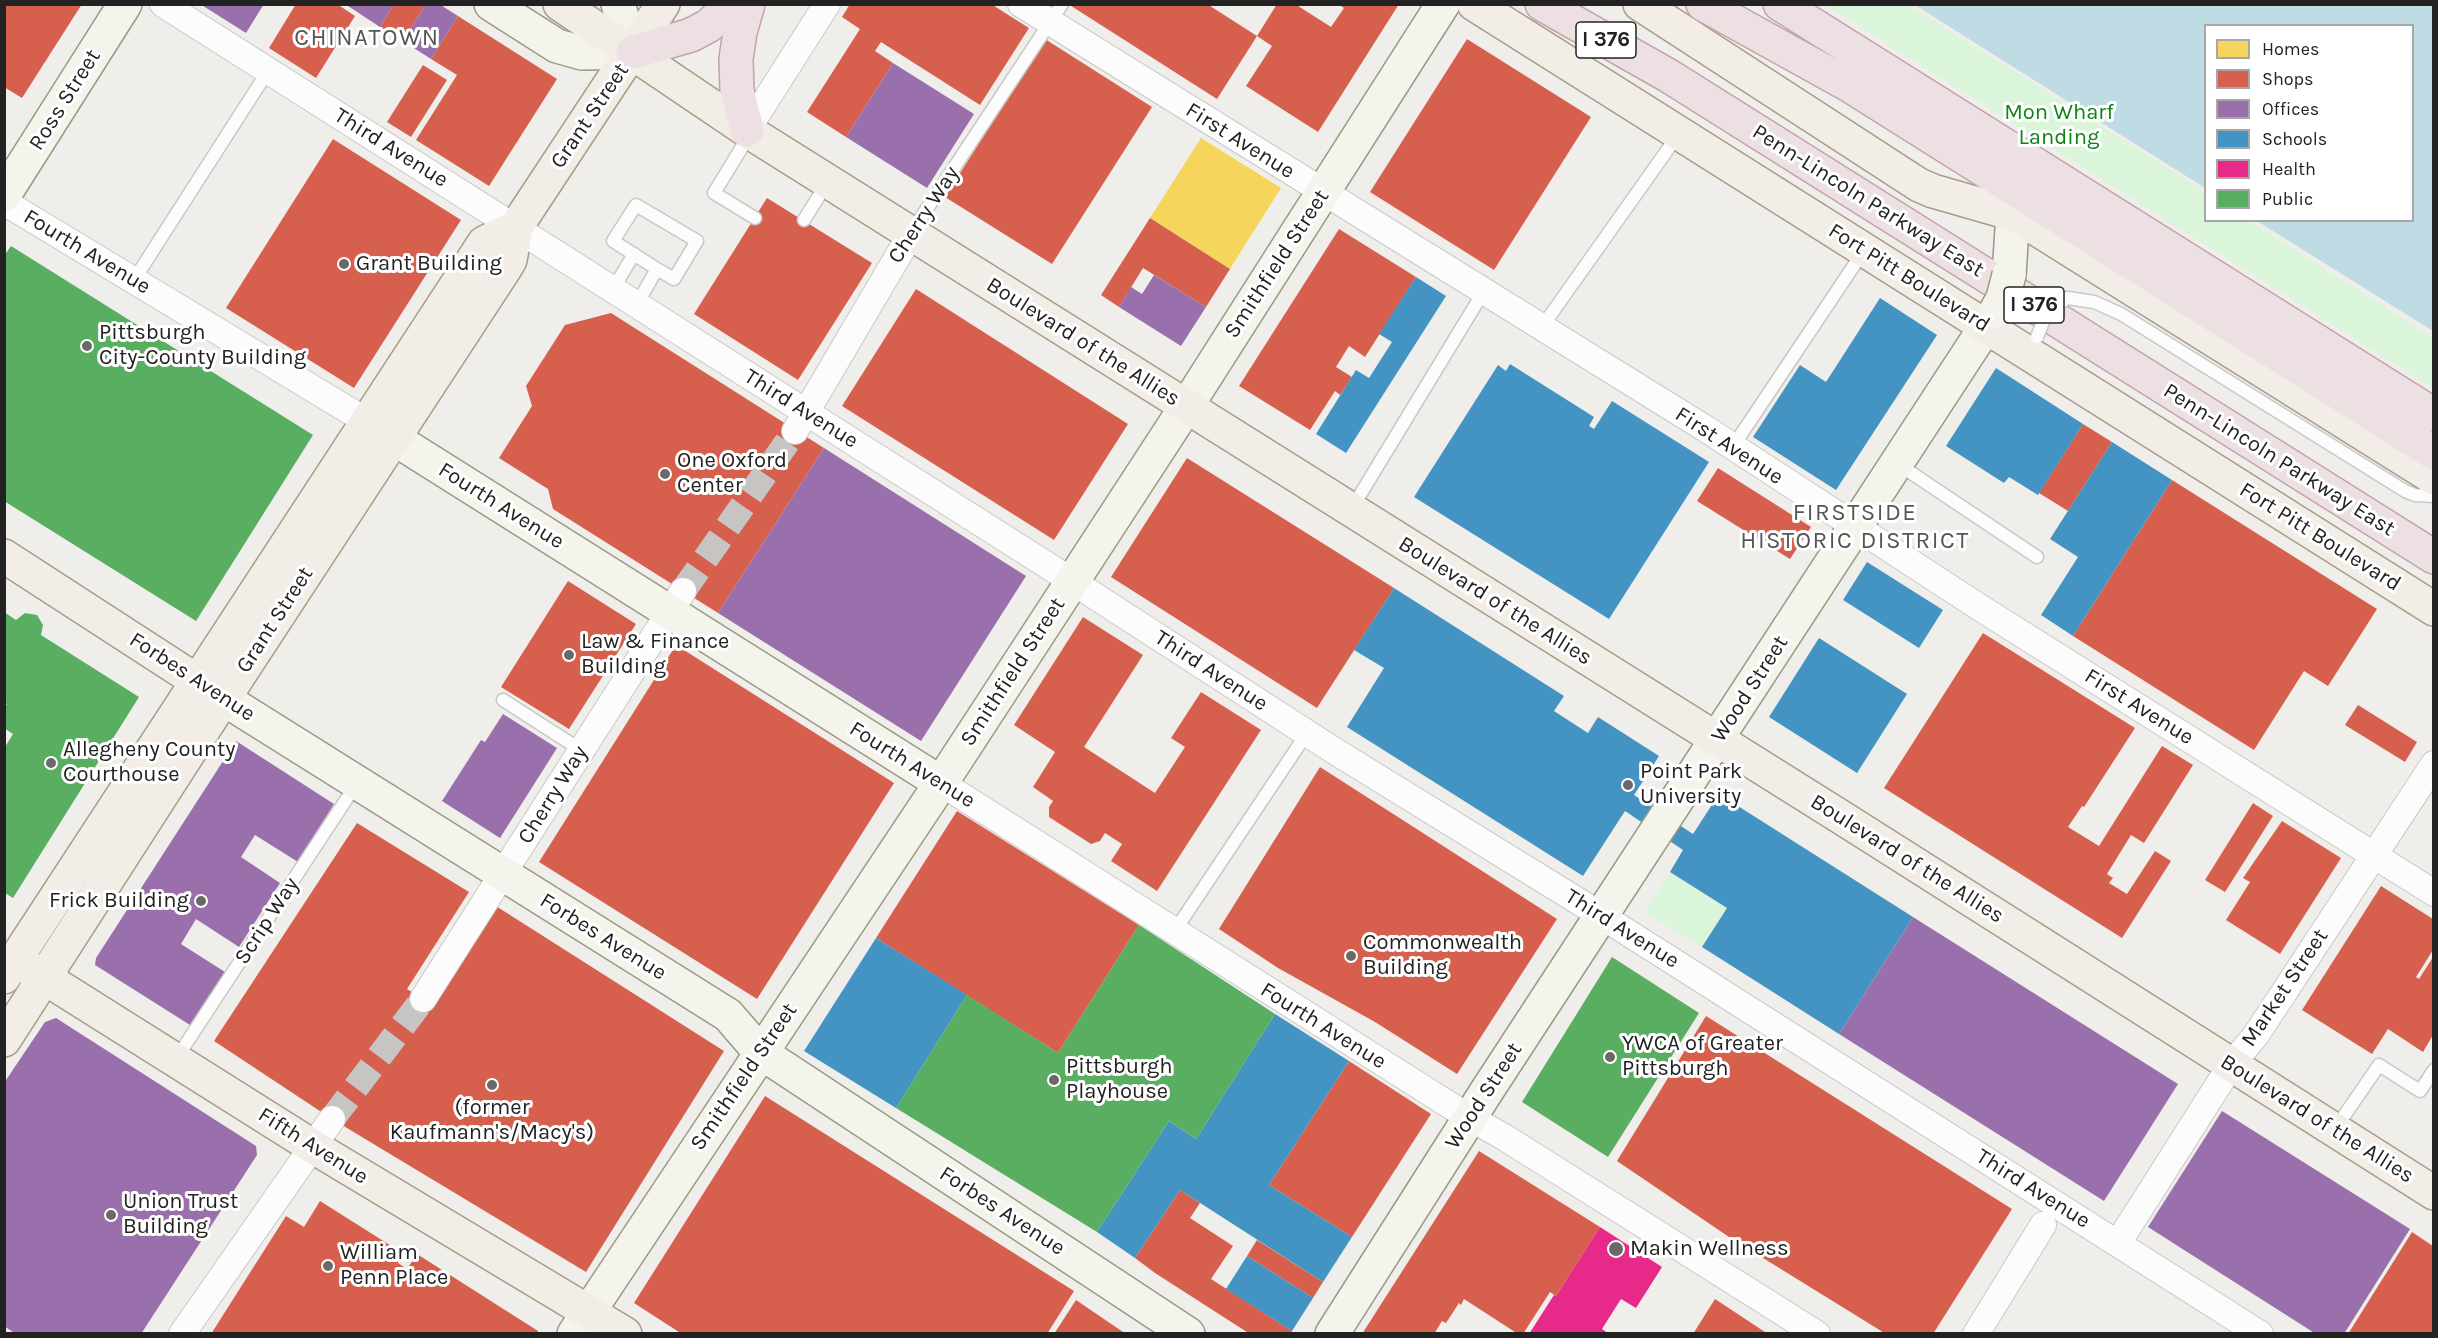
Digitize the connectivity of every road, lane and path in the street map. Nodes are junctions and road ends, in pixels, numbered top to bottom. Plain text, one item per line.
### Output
1 (125, 4) edge
2 (163, 4) edge
3 (491, 4) edge
4 (560, 4) edge
5 (618, 4) edge
6 (663, 4) edge
7 (733, 4) edge
8 (748, 4) edge
9 (827, 4) edge
10 (1021, 4) edge
11 (1443, 4) edge
12 (1474, 4) edge
13 (1542, 4) edge
14 (1574, 4) edge
15 (1640, 4) edge
16 (1698, 4) edge
17 (1703, 4) edge
18 (1780, 4) edge
19 (1057, 14) edge
20 (633, 52) junction
21 (268, 71) junction
22 (1669, 76) junction
23 (749, 132) junction
24 (1679, 133) junction
25 (828, 182) junction
26 (1323, 193) junction
27 (4, 195) edge
28 (4, 202) edge
29 (2013, 214) junction
30 (755, 218) dead end
31 (804, 220) dead end
32 (516, 227) junction
33 (911, 234) junction
34 (1864, 250) junction
35 (634, 254) junction
36 (657, 269) junction
37 (134, 280) junction
38 (613, 289) junction
39 (1484, 291) junction
40 (2068, 298) junction
41 (637, 304) junction
42 (1996, 318) junction
43 (1542, 327) junction
44 (2038, 348) junction
45 (1186, 407) junction
46 (2433, 416) edge
47 (800, 422) junction
48 (381, 431) junction
49 (1732, 448) junction
50 (2433, 453) edge
51 (1897, 464) junction
52 (2433, 478) edge
53 (2433, 496) edge
54 (1351, 510) junction
55 (1856, 527) junction
56 (2398, 534) junction
57 (2433, 544) edge
58 (4, 556) edge
59 (2037, 557) dead end
60 (2433, 557) edge
61 (1072, 581) junction
62 (676, 601) junction
63 (2433, 609) edge
64 (211, 690) junction
65 (503, 700) dead end
66 (1306, 733) junction
67 (1716, 741) junction
68 (581, 750) junction
69 (2433, 764) edge
70 (357, 782) junction
71 (941, 783) junction
72 (2374, 855) junction
73 (502, 874) junction
74 (2433, 893) edge
75 (1602, 917) junction
76 (1174, 932) junction
77 (8, 963) edge
78 (43, 977) junction
79 (423, 999) tunnel mouth
80 (4, 1040) edge
81 (760, 1052) junction
82 (176, 1059) junction
83 (2231, 1065) junction
84 (2433, 1070) edge
85 (1470, 1118) junction
86 (332, 1119) tunnel mouth
87 (2334, 1130) junction
88 (312, 1146) junction
89 (2432, 1190) edge
90 (2043, 1225) dead end
91 (2118, 1243) junction
92 (581, 1322) edge
93 (182, 1334) edge
94 (625, 1334) edge
95 (1188, 1334) edge
96 (1332, 1334) edge
97 (1817, 1334) edge
98 (1976, 1334) edge
99 (2260, 1334) edge

1 - 27 main road, Ross Street
2 - 21 street, Third Avenue
3 - 20 main road
4 - 20 main road, Boulevard of the Allies
5 - 20 main road
6 - 20 main road, Grant Street
7 - 20 highway
8 - 23 highway
9 - 23 street
10 - 19 street, First Avenue
11 - 26 main road, Smithfield Street
12 - 24 main road, Fort Pitt Boulevard
13 - 22 highway, Penn-Lincoln Parkway East / I 376
14 - 22 highway
15 - 29 main road
16 - 29 highway
17 - 50 highway
18 - 46 highway
19 - 26 street, First Avenue
19 - 33 lane, Cherry Way
20 - 23 main road, Boulevard of the Allies
20 - 32 main road, Grant Street
21 - 32 street, Third Avenue
21 - 37 lane
22 - 56 highway, Penn-Lincoln Parkway East / I 376
23 - 25 main road, Boulevard of the Allies
23 - 30 lane
24 - 34 main road, Fort Pitt Boulevard
24 - 43 lane
25 - 31 lane
25 - 33 main road, Boulevard of the Allies
26 - 39 street, First Avenue
26 - 45 main road, Smithfield Street
28 - 37 street, Fourth Avenue
29 - 42 main road, Wood Street, bridge
29 - 52 main road
32 - 38 street, Third Avenue
32 - 48 main road, Grant Street
33 - 45 main road, Boulevard of the Allies
33 - 47 street, Cherry Way
34 - 42 main road, Fort Pitt Boulevard
34 - 49 lane
35 - 36 lane
35 - 36 lane
35 - 38 lane
36 - 41 lane
37 - 48 street, Fourth Avenue
38 - 41 street, Third Avenue
39 - 43 street, First Avenue
39 - 54 lane
40 - 42 lane, bridge
40 - 44 lane, bridge
40 - 53 lane
41 - 47 street, Third Avenue
42 - 44 main road, Fort Pitt Boulevard
42 - 51 main road, Wood Street
43 - 49 street, First Avenue
44 - 63 main road, Fort Pitt Boulevard
45 - 54 main road, Boulevard of the Allies
45 - 61 main road, Smithfield Street
47 - 61 street, Third Avenue
48 - 62 main road, Fourth Avenue
48 - 64 main road, Grant Street
49 - 55 street, First Avenue
51 - 55 main road, Wood Street
51 - 59 lane
54 - 67 main road, Boulevard of the Allies
55 - 67 main road, Wood Street
55 - 72 street, First Avenue
56 - 57 highway
56 - 60 highway, Penn-Lincoln Parkway East / I 376
58 - 64 main road, Forbes Avenue
61 - 66 street, Third Avenue
61 - 71 main road, Smithfield Street
62 - 68 street, Cherry Way
62 - 71 main road, Fourth Avenue
64 - 70 main road, Forbes Avenue
64 - 77 main road, Grant Street
64 - 78 main road, Grant Street
65 - 68 lane
66 - 75 street, Third Avenue
66 - 76 lane
67 - 75 main road, Wood Street
67 - 83 main road, Boulevard of the Allies
68 - 73 street, Cherry Way
69 - 72 street, Market Street
70 - 73 main road, Forbes Avenue
70 - 82 lane, Scrip Way
71 - 76 street, Fourth Avenue
71 - 81 main road, Smithfield Street
72 - 74 street, First Avenue
72 - 83 street, Market Street
73 - 79 street, Cherry Way
73 - 81 main road, Forbes Avenue
75 - 85 main road, Wood Street
75 - 91 street, Third Avenue
76 - 85 street, Fourth Avenue
77 - 78 main road, Fifth Avenue
78 - 80 main road, Grant Street
78 - 82 main road, Fifth Avenue
81 - 92 main road, Smithfield Street
81 - 95 main road, Forbes Avenue
82 - 88 main road, Fifth Avenue
83 - 87 main road, Boulevard of the Allies
83 - 91 street, Market Street
84 - 87 lane
85 - 96 main road, Wood Street
85 - 97 street, Fourth Avenue
86 - 88 street
87 - 89 main road, Boulevard of the Allies
88 - 92 main road, Fifth Avenue
88 - 93 street
90 - 98 street
91 - 99 street, Third Avenue
92 - 94 main road, Fifth Avenue

